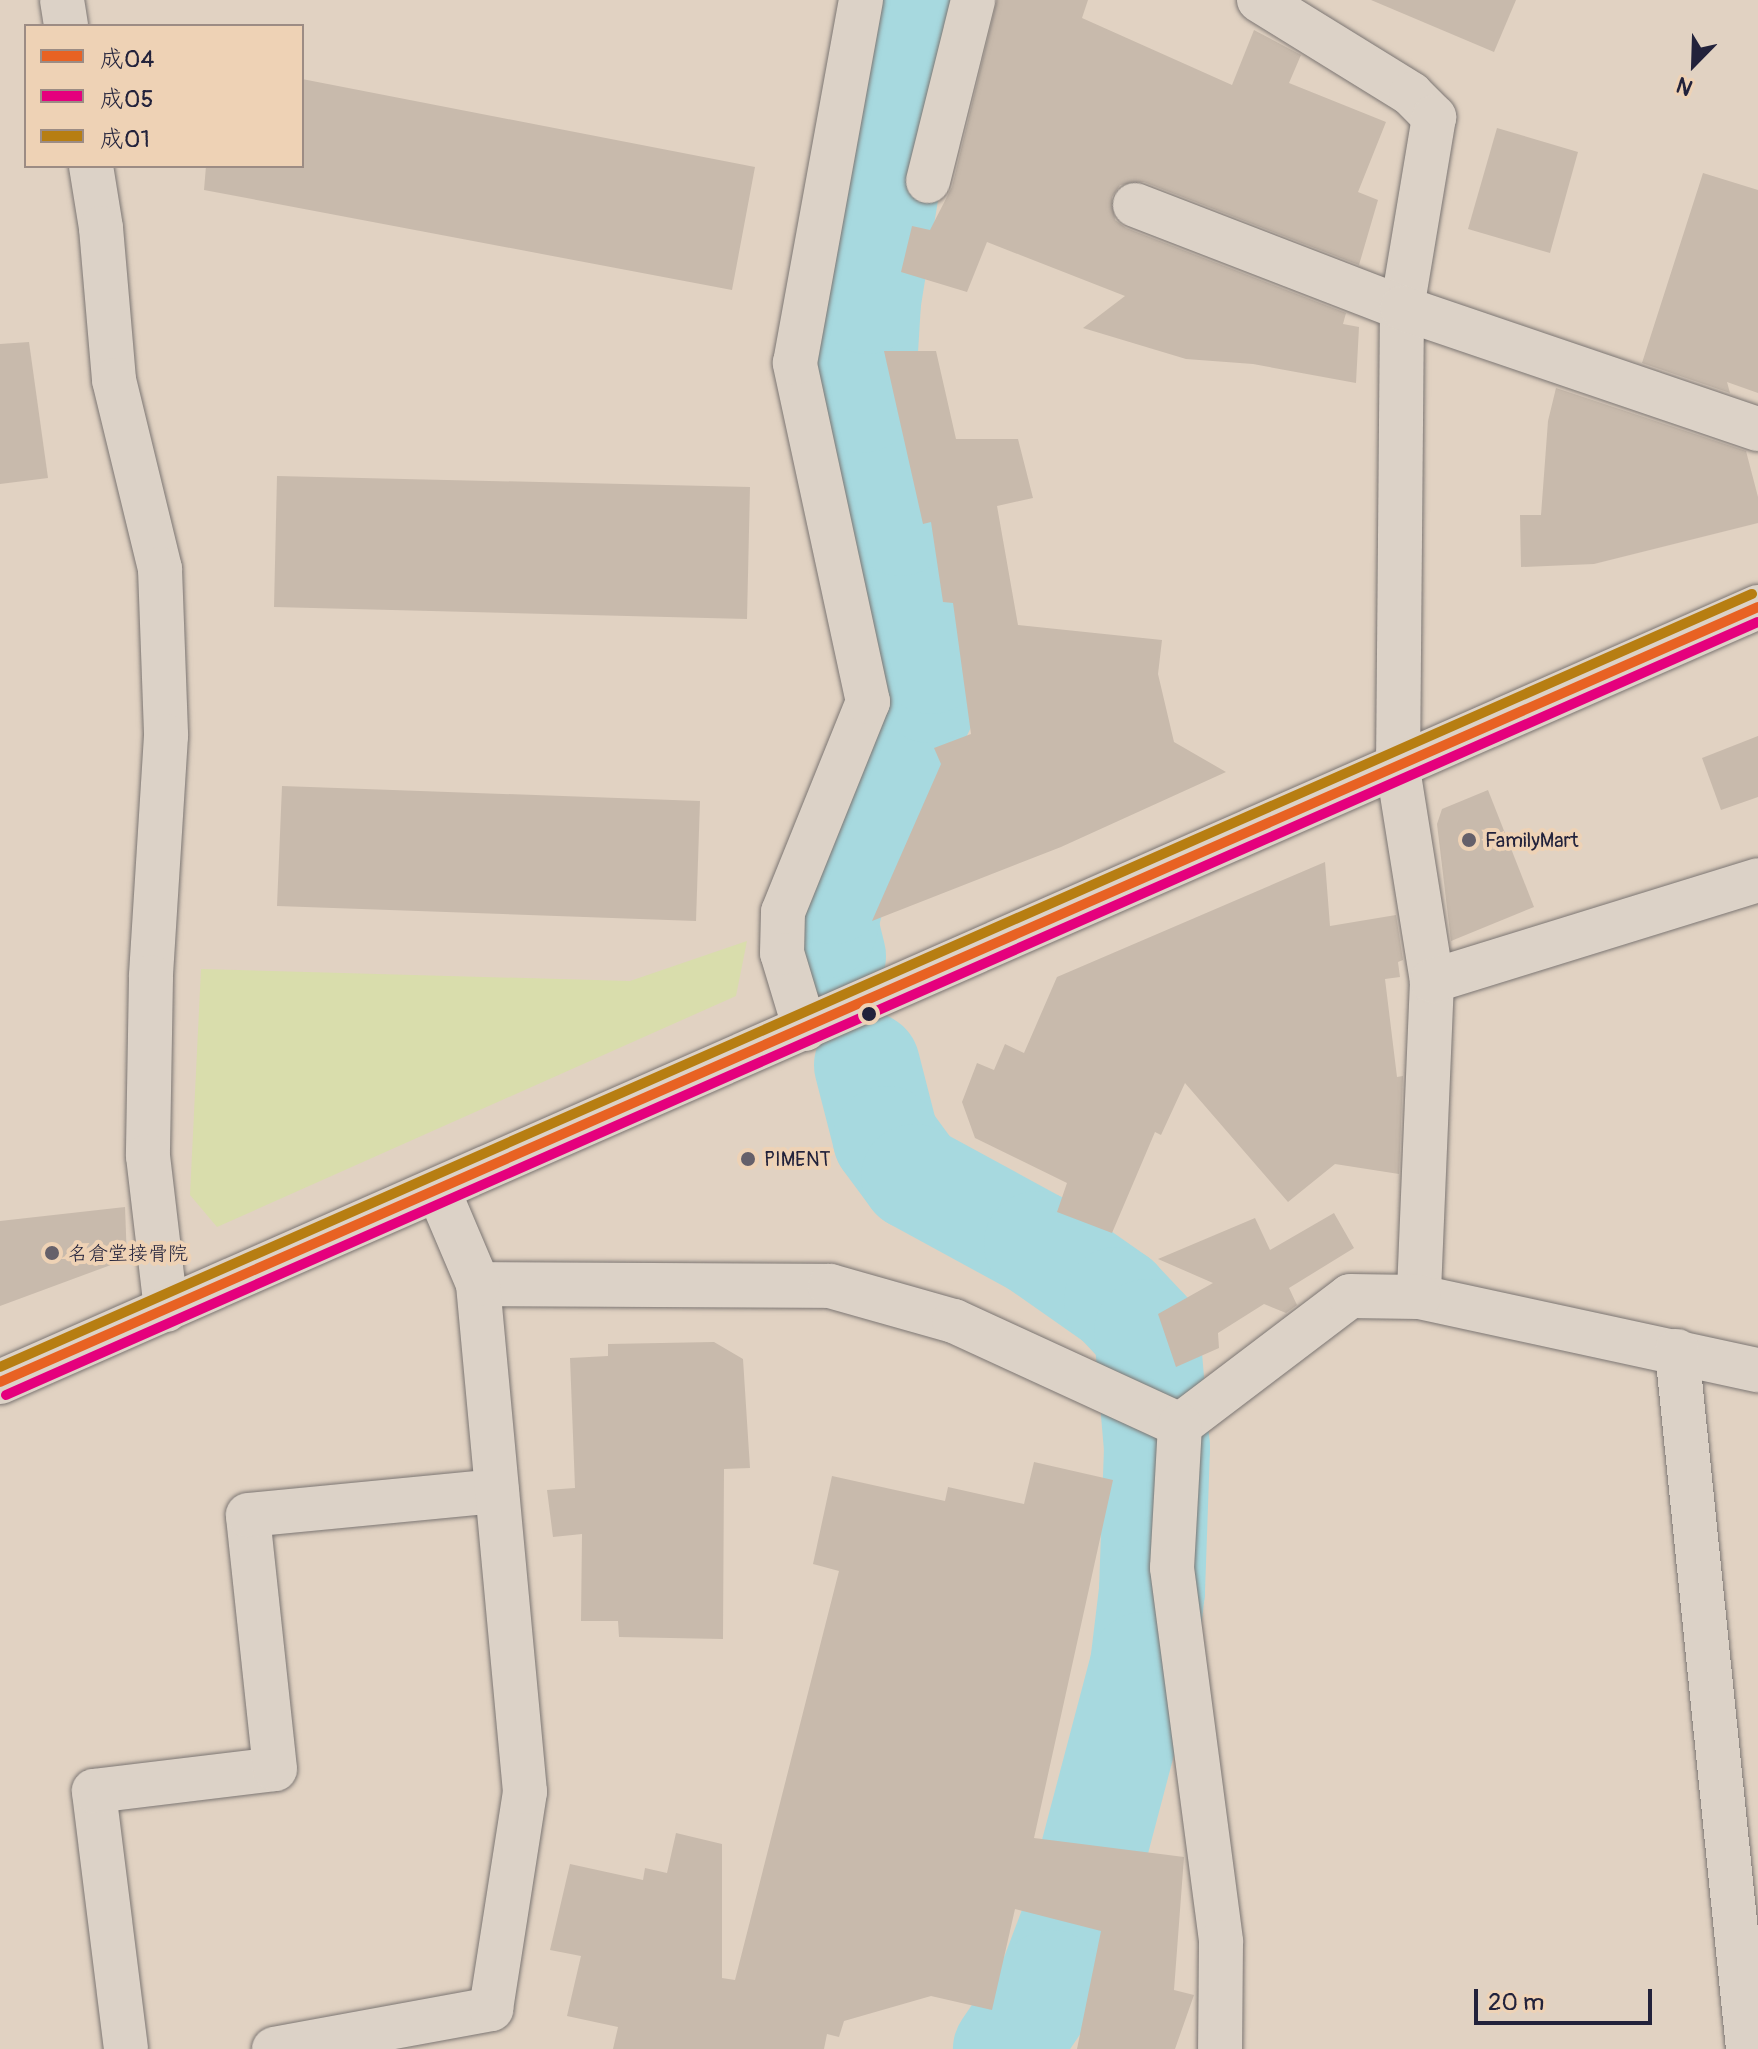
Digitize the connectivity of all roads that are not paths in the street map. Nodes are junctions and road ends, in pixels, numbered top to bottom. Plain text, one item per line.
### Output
1 (62, 0) edge
2 (861, 0) edge
3 (973, 0) edge
4 (1259, 0) edge
5 (66, 24) edge
6 (91, 168) edge
7 (928, 181) dead end
8 (1135, 205) dead end
9 (1402, 308) junction
10 (1758, 429) edge
11 (1758, 607) edge
12 (1398, 769) junction
13 (1758, 880) edge
14 (1432, 981) junction
15 (805, 1029) junction
16 (439, 1192) junction
17 (478, 1284) junction
18 (1419, 1297) junction
19 (166, 1310) junction
20 (1677, 1351) junction
21 (1758, 1370) edge
22 (0, 1382) edge
23 (1180, 1425) junction
24 (497, 1491) junction
25 (126, 2049) edge
26 (274, 2049) edge
27 (1220, 2049) edge
28 (1748, 2049) edge

1 - 5 street
2 - 15 street
3 - 7 street
4 - 9 street
6 - 19 street
8 - 9 street
9 - 10 street
9 - 12 street
11 - 12 street
12 - 14 street
12 - 15 street
13 - 14 street
14 - 18 street
15 - 16 street
16 - 17 street
16 - 19 street
17 - 23 street
17 - 24 street
18 - 20 street
18 - 23 street
19 - 22 street
20 - 21 street
20 - 28 street
23 - 27 street
24 - 25 street
24 - 26 street

